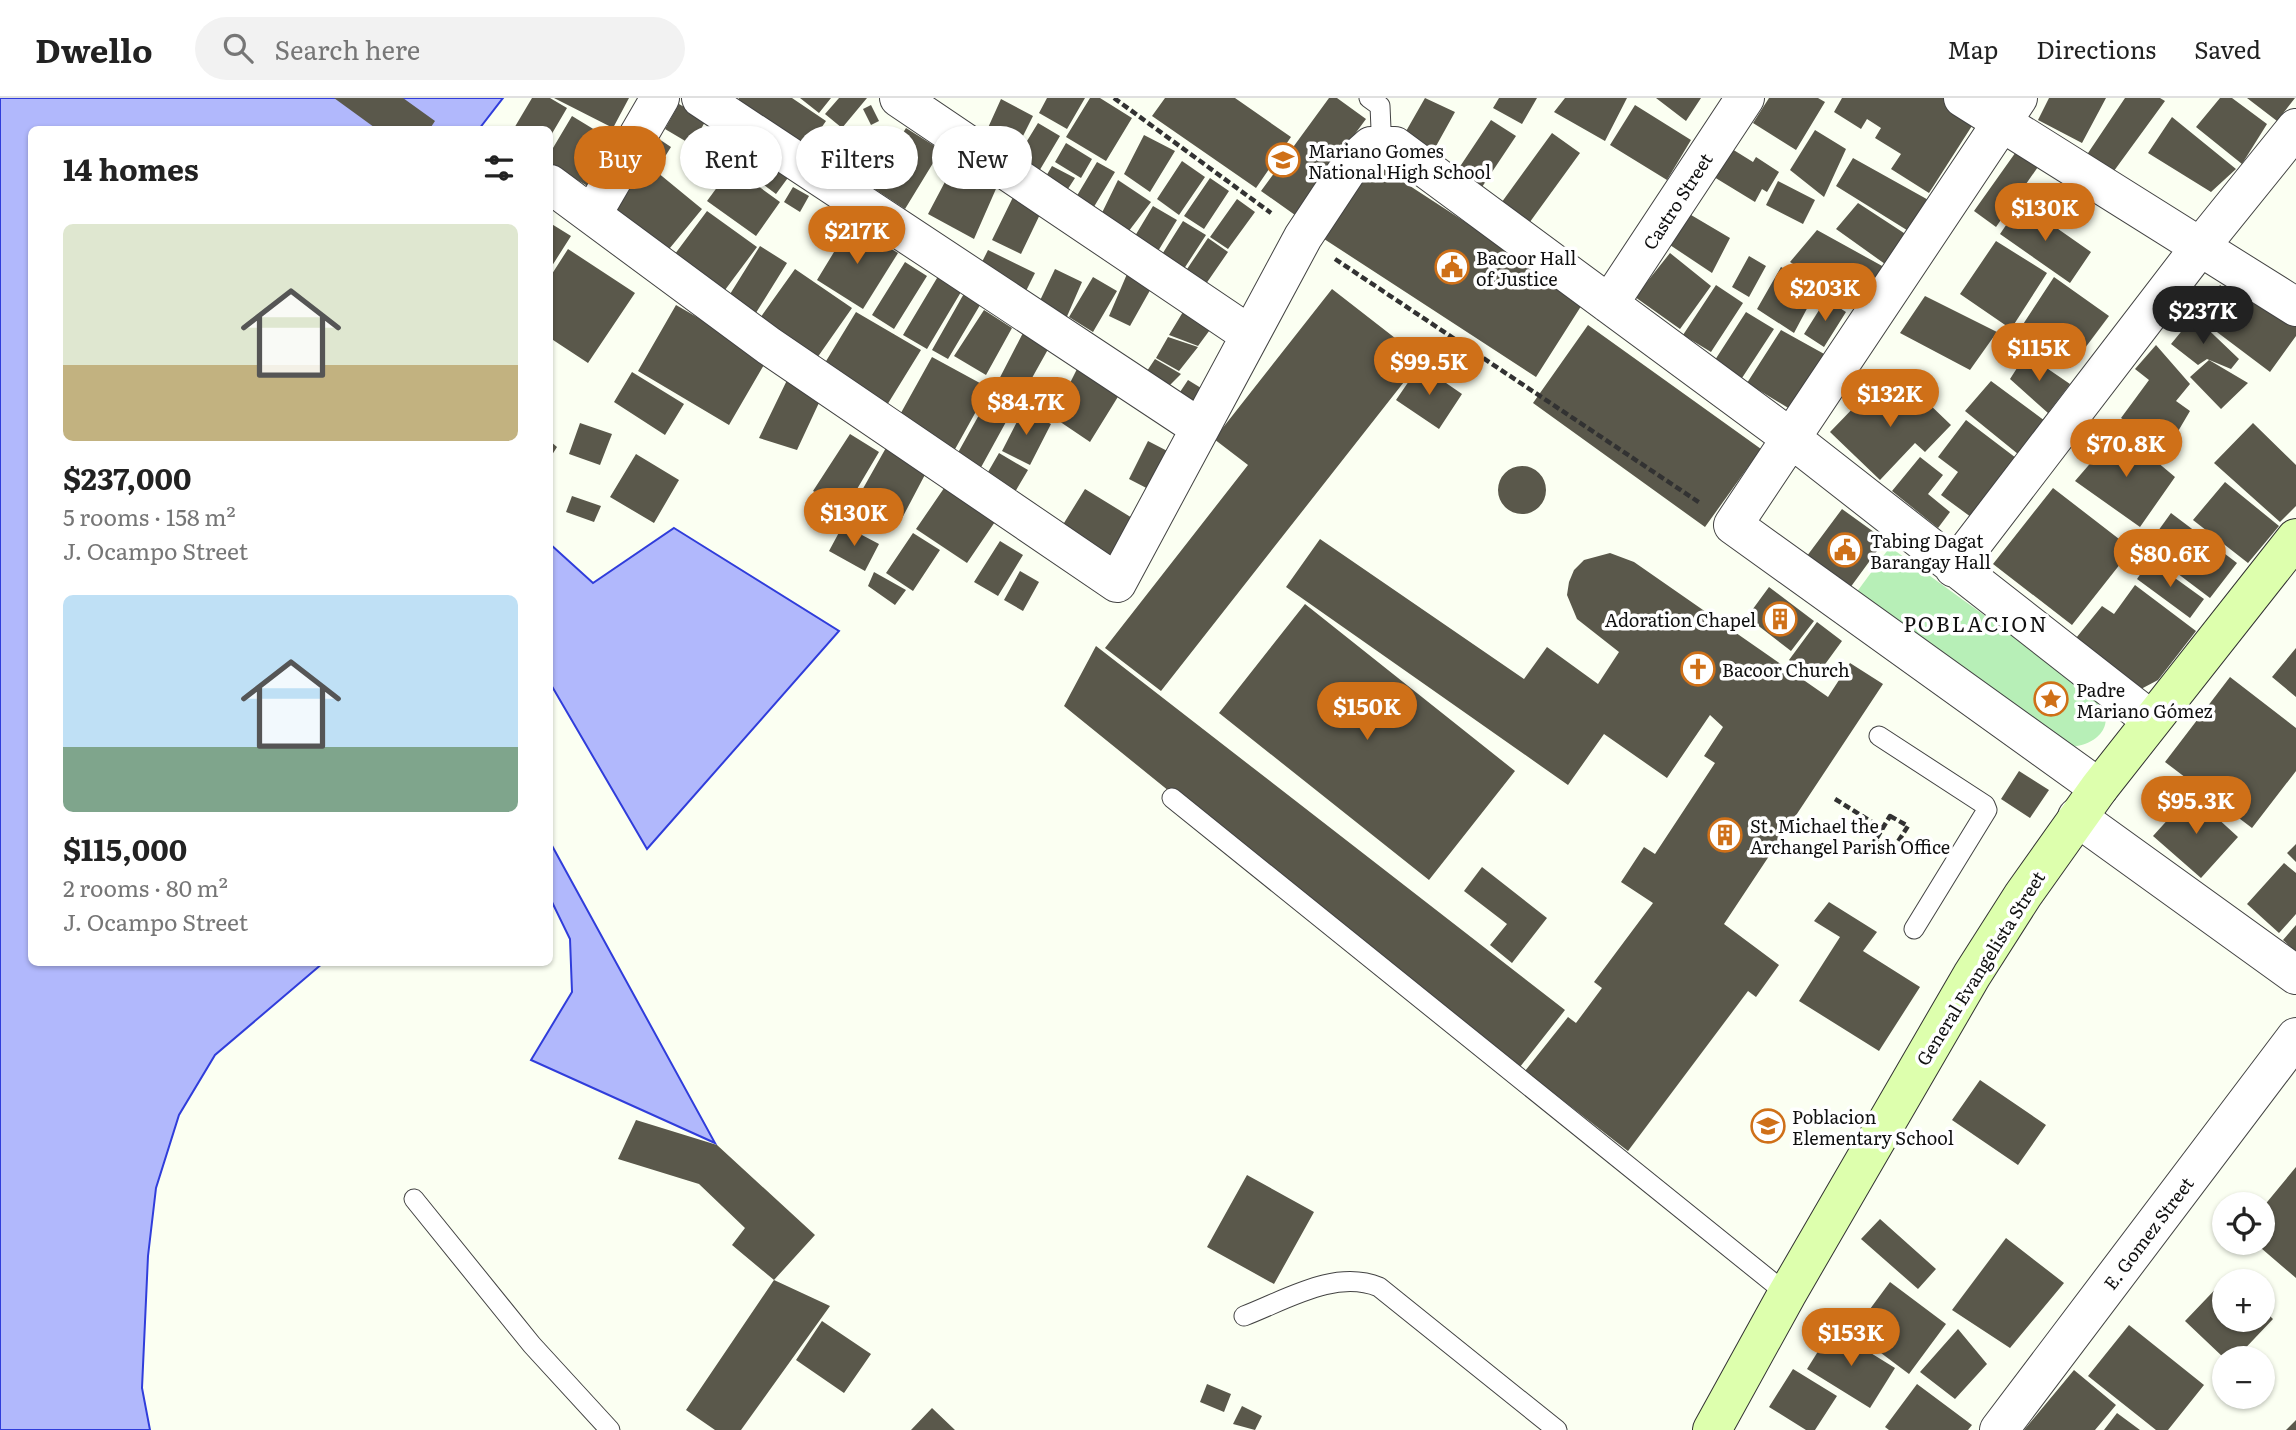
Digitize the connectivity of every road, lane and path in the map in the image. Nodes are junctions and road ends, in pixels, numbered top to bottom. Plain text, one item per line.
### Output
1 (660, 98) edge
2 (701, 98) edge
3 (899, 98) edge
4 (1114, 98) edge
5 (1369, 98) edge
6 (1745, 98) edge
7 (1963, 98) edge
8 (2010, 110) edge
9 (2296, 128) edge
10 (1371, 146) junction
11 (553, 186) edge
12 (592, 215) junction
13 (1303, 237) junction
14 (2200, 247) junction
15 (1609, 304) junction
16 (2296, 307) edge
17 (1250, 335) junction
18 (1200, 428) junction
19 (1792, 439) junction
20 (1733, 525) junction
21 (2296, 538) edge
22 (1954, 568) junction
23 (2151, 720) junction
24 (1879, 736) dead end
25 (1172, 798) dead end
26 (1835, 799) dead end
27 (2088, 803) junction
28 (1883, 829) junction
29 (1913, 929) dead end
30 (2296, 975) edge
31 (2296, 1037) edge
32 (414, 1199) dead end
33 (1787, 1294) junction
34 (1244, 1316) dead end
35 (610, 1430) edge
36 (1557, 1430) edge
37 (1712, 1430) edge
38 (1999, 1430) edge

1 - 12 street
2 - 18 street
3 - 17 street
4 - 13 path
5 - 10 lane
6 - 15 street, Castro Street
7 - 8 street
8 - 14 street
8 - 19 street
9 - 14 street
10 - 13 street
10 - 15 street
11 - 12 street
12 - 18 street
13 - 17 street
13 - 20 path
14 - 16 street
14 - 22 street
15 - 19 street
17 - 18 street
19 - 20 street
19 - 22 street
20 - 27 street
21 - 23 main road, General Evangelista Street
22 - 23 street
23 - 27 main road, General Evangelista Street
24 - 29 lane
25 - 33 lane
26 - 28 path
27 - 30 street
27 - 33 main road, General Evangelista Street
28 - 28 path
31 - 38 street, E. Gomez Street
32 - 35 lane
33 - 37 main road, General Evangelista Street
34 - 36 lane

